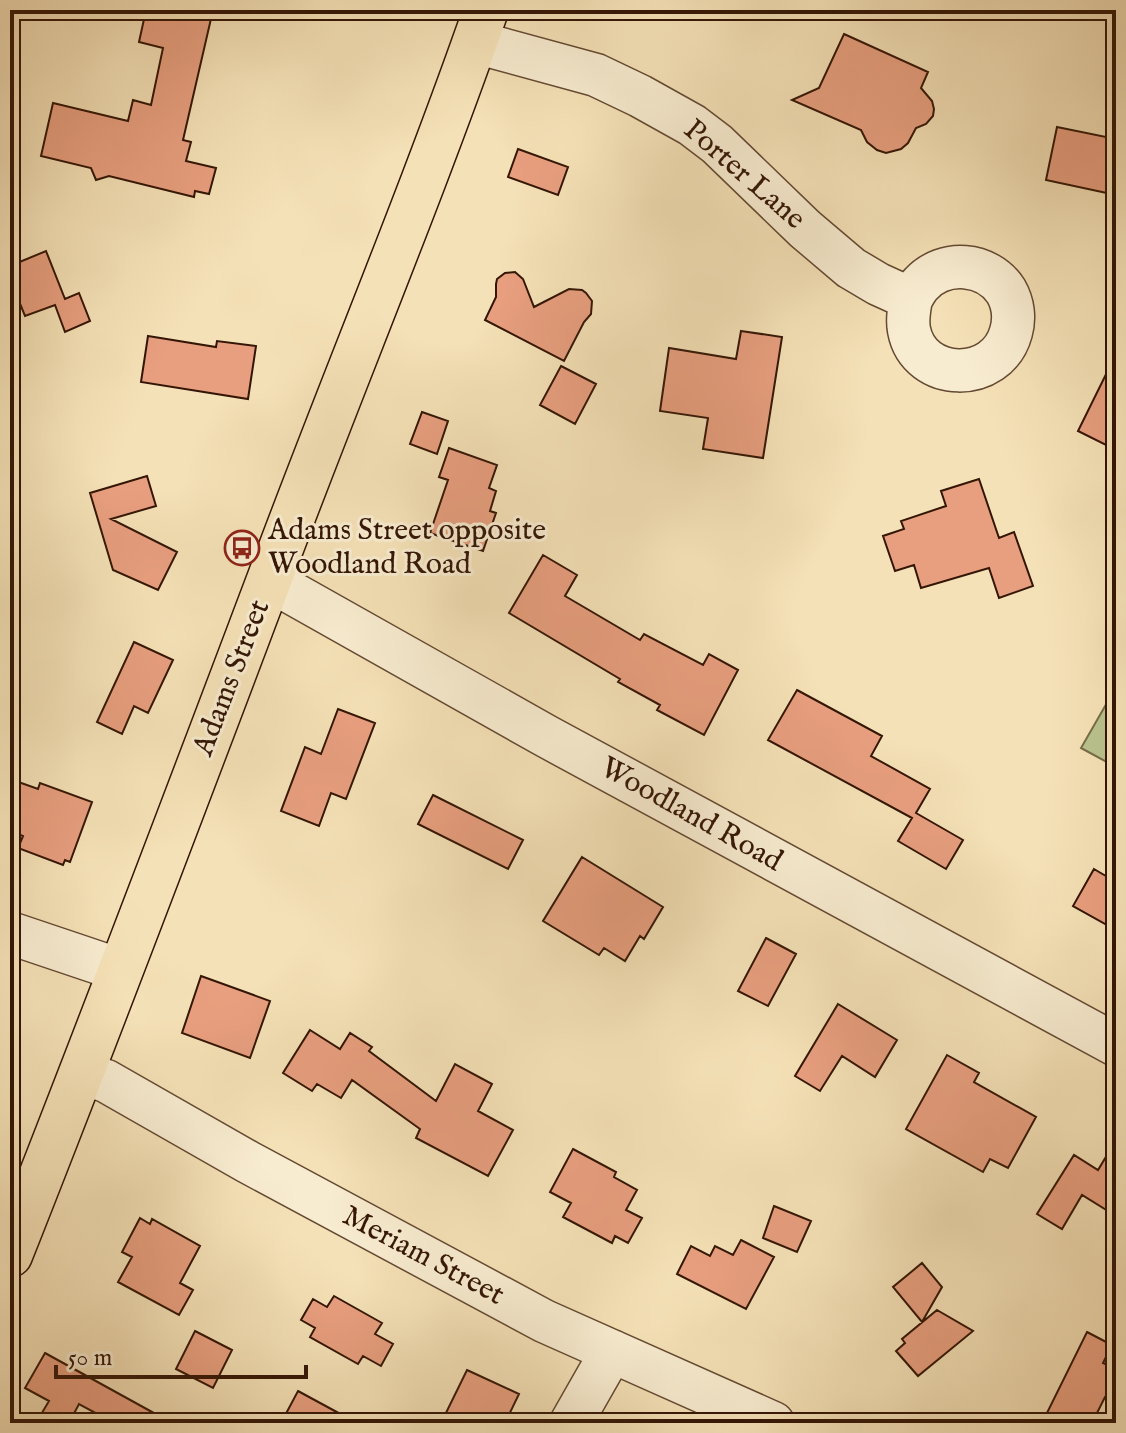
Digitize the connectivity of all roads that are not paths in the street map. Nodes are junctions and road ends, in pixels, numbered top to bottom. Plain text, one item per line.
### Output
1 (480, 26) edge
2 (911, 299) dead end
3 (269, 580) junction
4 (10, 933) edge
5 (120, 970) junction
6 (1116, 1045) edge
7 (82, 1073) junction
8 (10, 1255) edge
9 (612, 1351) junction
10 (571, 1423) edge
11 (773, 1423) edge

1 - 2 street, Porter Lane
1 - 3 main road, Adams Street
3 - 5 main road, Adams Street
3 - 6 street, Woodland Road
4 - 5 street
5 - 7 main road, Adams Street
7 - 8 main road, Adams Street
7 - 9 street, Meriam Street
9 - 10 street
9 - 11 street, Meriam Street

